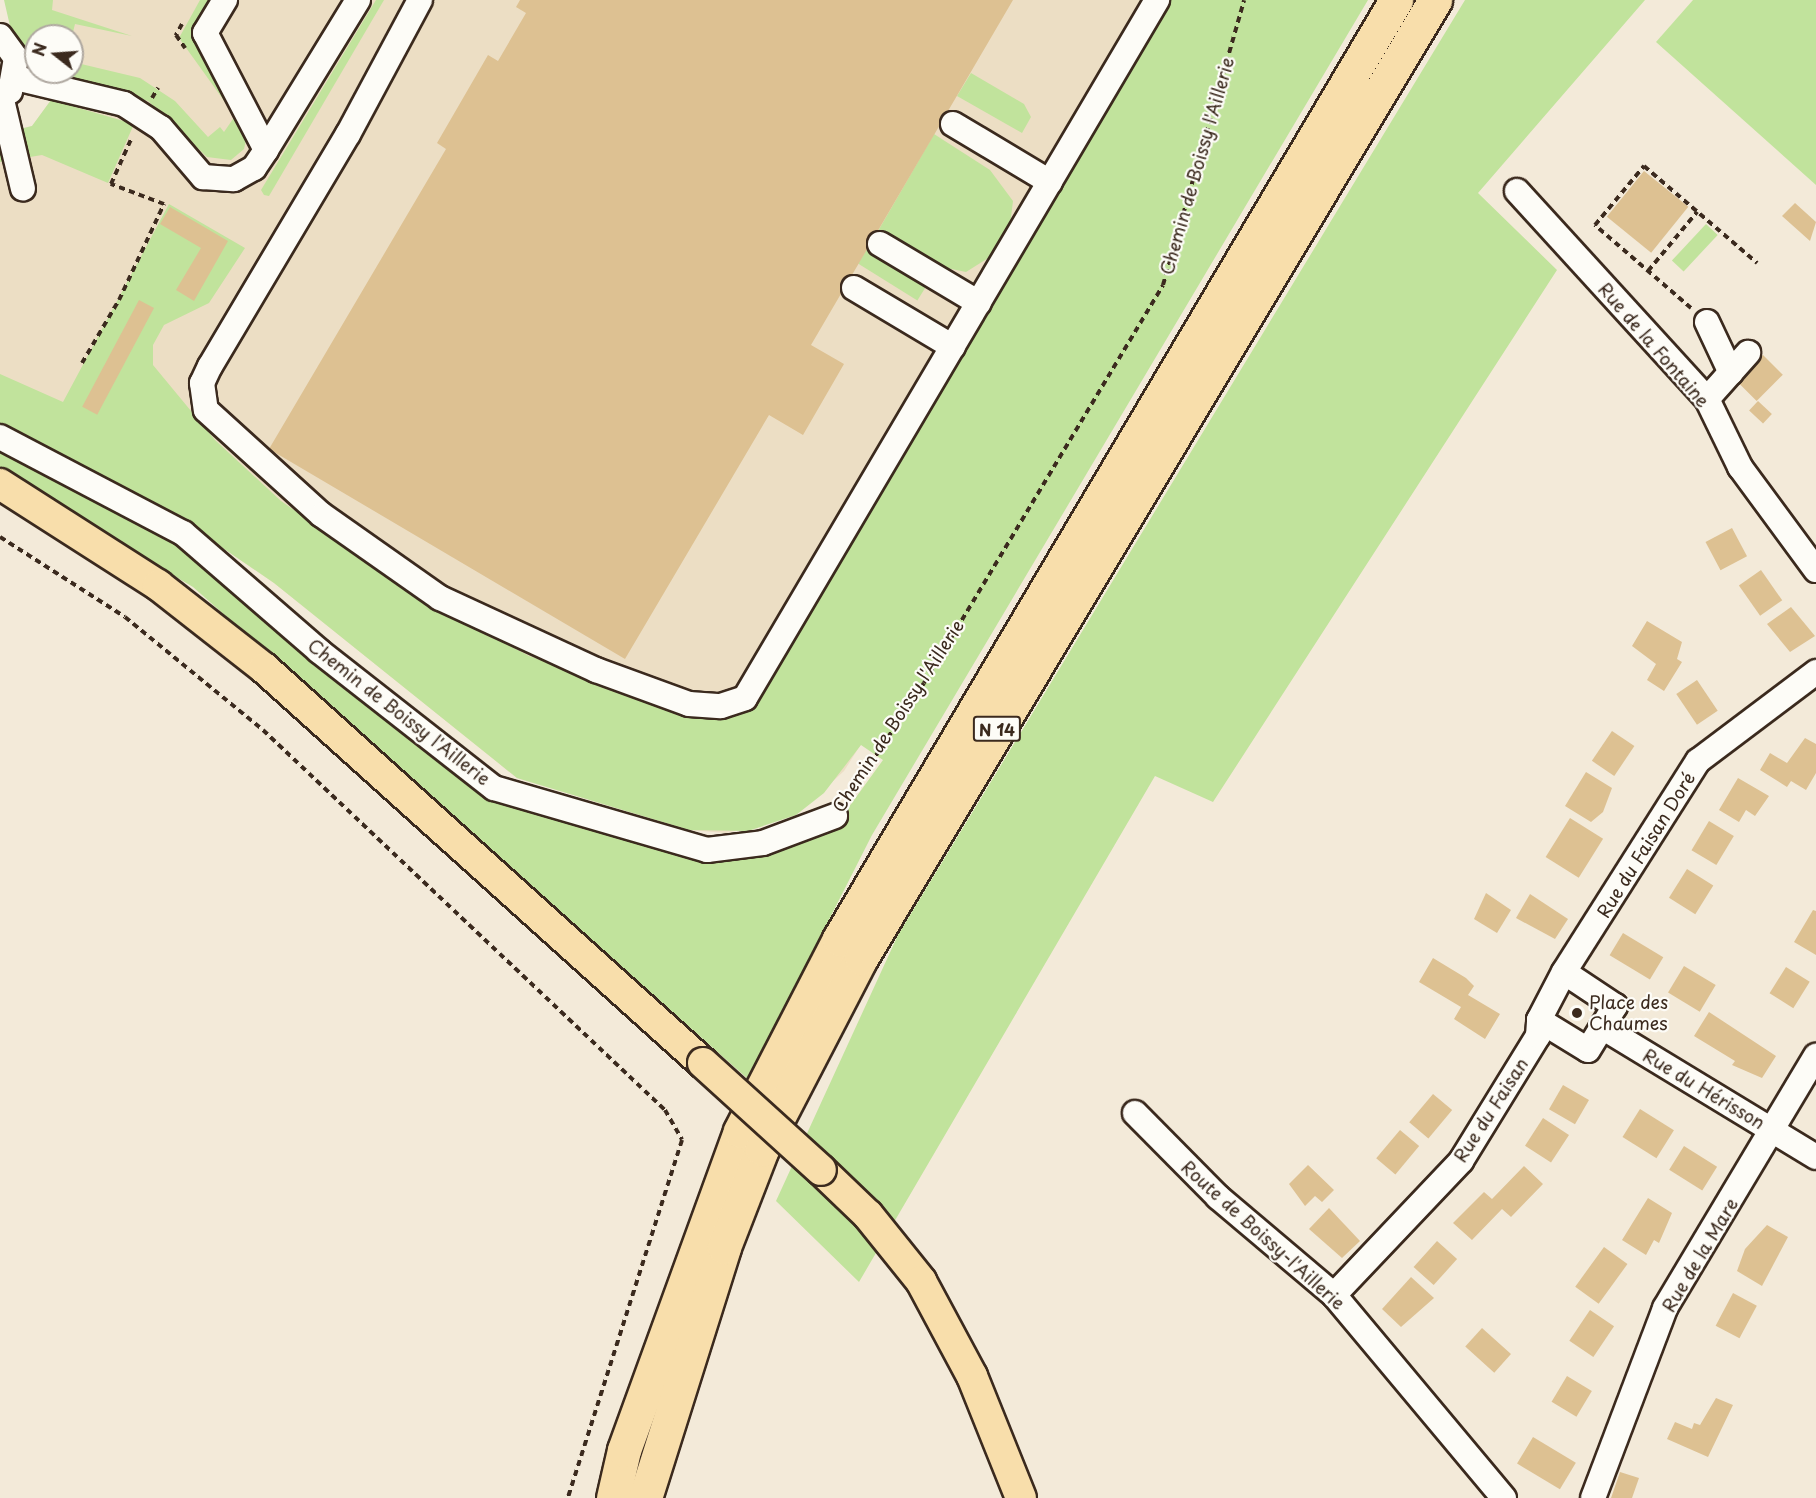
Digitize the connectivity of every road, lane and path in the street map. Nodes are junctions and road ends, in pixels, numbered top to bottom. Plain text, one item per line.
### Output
1 (225, 0) edge
2 (358, 0) edge
3 (420, 0) edge
4 (1156, 0) edge
5 (1244, 0) edge
6 (1396, 0) edge
7 (1435, 0) edge
8 (2, 35) edge
9 (16, 78) junction
10 (1, 100) edge
11 (953, 124) dead end
12 (136, 128) dead end
13 (266, 150) junction
14 (1050, 182) junction
15 (23, 189) dead end
16 (1517, 190) dead end
17 (1697, 212) junction
18 (880, 244) dead end
19 (1758, 264) dead end
20 (1648, 271) junction
21 (854, 288) dead end
22 (979, 303) junction
23 (1707, 322) joint
24 (953, 346) junction
25 (1748, 353) dead end
26 (82, 363) dead end
27 (1731, 373) junction
28 (1707, 399) junction
29 (0, 437) edge
30 (0, 484) edge
31 (0, 537) edge
32 (1816, 570) edge
33 (1816, 672) edge
34 (835, 816) joint
35 (1569, 967) junction
36 (1539, 1020) junction
37 (1602, 1027) junction
38 (1816, 1056) edge
39 (1135, 1113) dead end
40 (1775, 1132) junction
41 (1816, 1157) edge
42 (1334, 1294) junction
43 (568, 1498) edge
44 (613, 1498) edge
45 (646, 1498) edge
46 (1021, 1498) edge
47 (1504, 1498) edge
48 (1593, 1498) edge

1 - 13 street
2 - 13 street
3 - 24 street
4 - 14 street
5 - 34 path, Chemin de Boissy l'Aillerie
6 - 44 highway, N 14
7 - 45 highway, N 14
8 - 9 street
9 - 10 street
9 - 13 street
10 - 15 street
11 - 14 street
12 - 26 path
14 - 22 street
16 - 28 street, Rue de la Fontaine
17 - 19 path
17 - 20 path
17 - 20 path
18 - 22 street
20 - 23 path
21 - 24 street
22 - 24 street
23 - 27 street
25 - 27 street
27 - 28 street
28 - 32 street, Rue de la Fontaine
29 - 34 street, Chemin de Boissy l'Aillerie
30 - 46 main road, bridge
31 - 43 path
33 - 35 street, Rue du Faisan Doré
35 - 36 street, Rue du Faisan
35 - 37 street
36 - 37 street
36 - 42 street, Rue du Faisan
37 - 40 street, Rue du Hérisson
38 - 40 street, Rue de la Mare
39 - 42 street, Route de Boissy-l'Aillerie
40 - 41 street, Rue du Hérisson
40 - 48 street, Rue de la Mare
42 - 47 street, Route de Boissy-l'Aillerie

